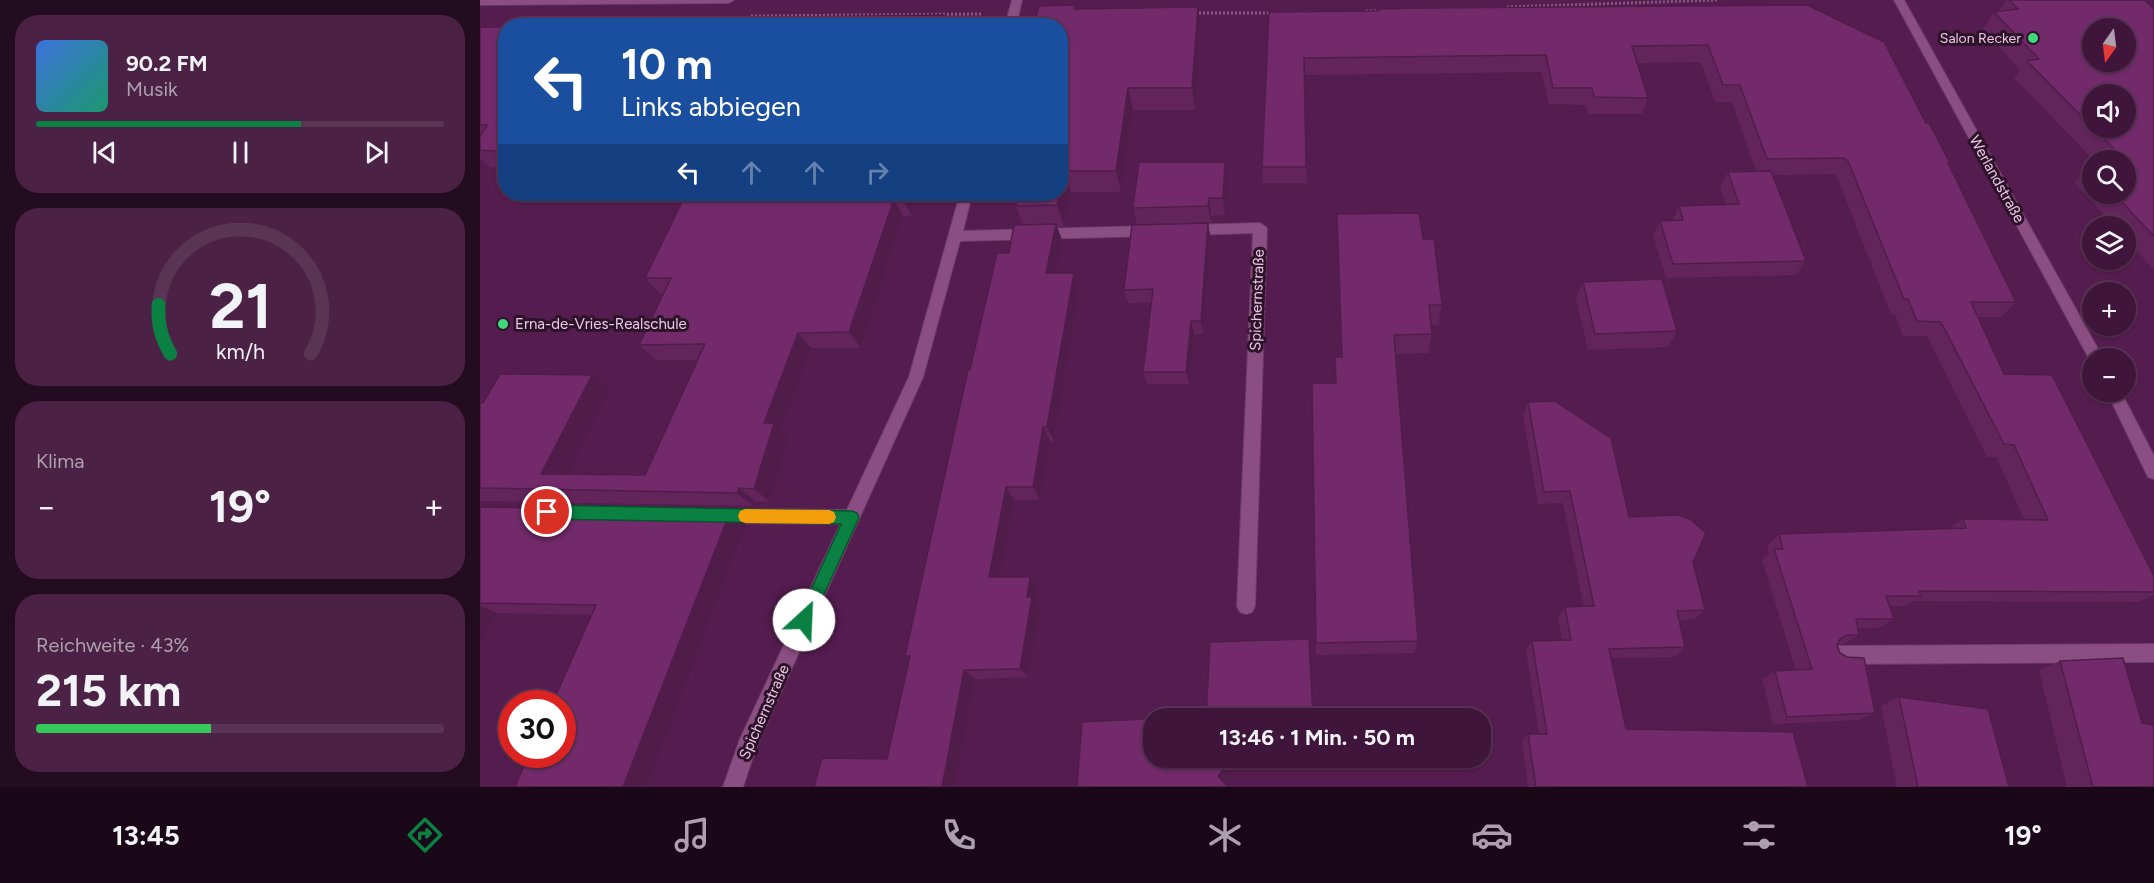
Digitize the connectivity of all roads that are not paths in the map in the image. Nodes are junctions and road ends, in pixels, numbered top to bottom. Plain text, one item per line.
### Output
1 (641, 0) edge
2 (729, 0) edge
3 (1017, 0) edge
4 (1899, 0) edge
5 (480, 2) edge
6 (1012, 18) edge
7 (964, 201) edge
8 (955, 236) junction
9 (2090, 348) edge
10 (2119, 402) edge
11 (2154, 472) edge
12 (704, 516) edge
13 (852, 518) junction
14 (1246, 606) dead end
15 (2154, 653) edge
16 (1833, 655) edge
17 (733, 787) edge

1 - 2 street
1 - 5 street
3 - 6 street
4 - 9 street, Werlandstraße
7 - 8 street, Spichernstraße
8 - 13 street, Spichernstraße
8 - 14 street, Spichernstraße
10 - 11 street
12 - 13 street
13 - 17 street, Spichernstraße
15 - 16 street

